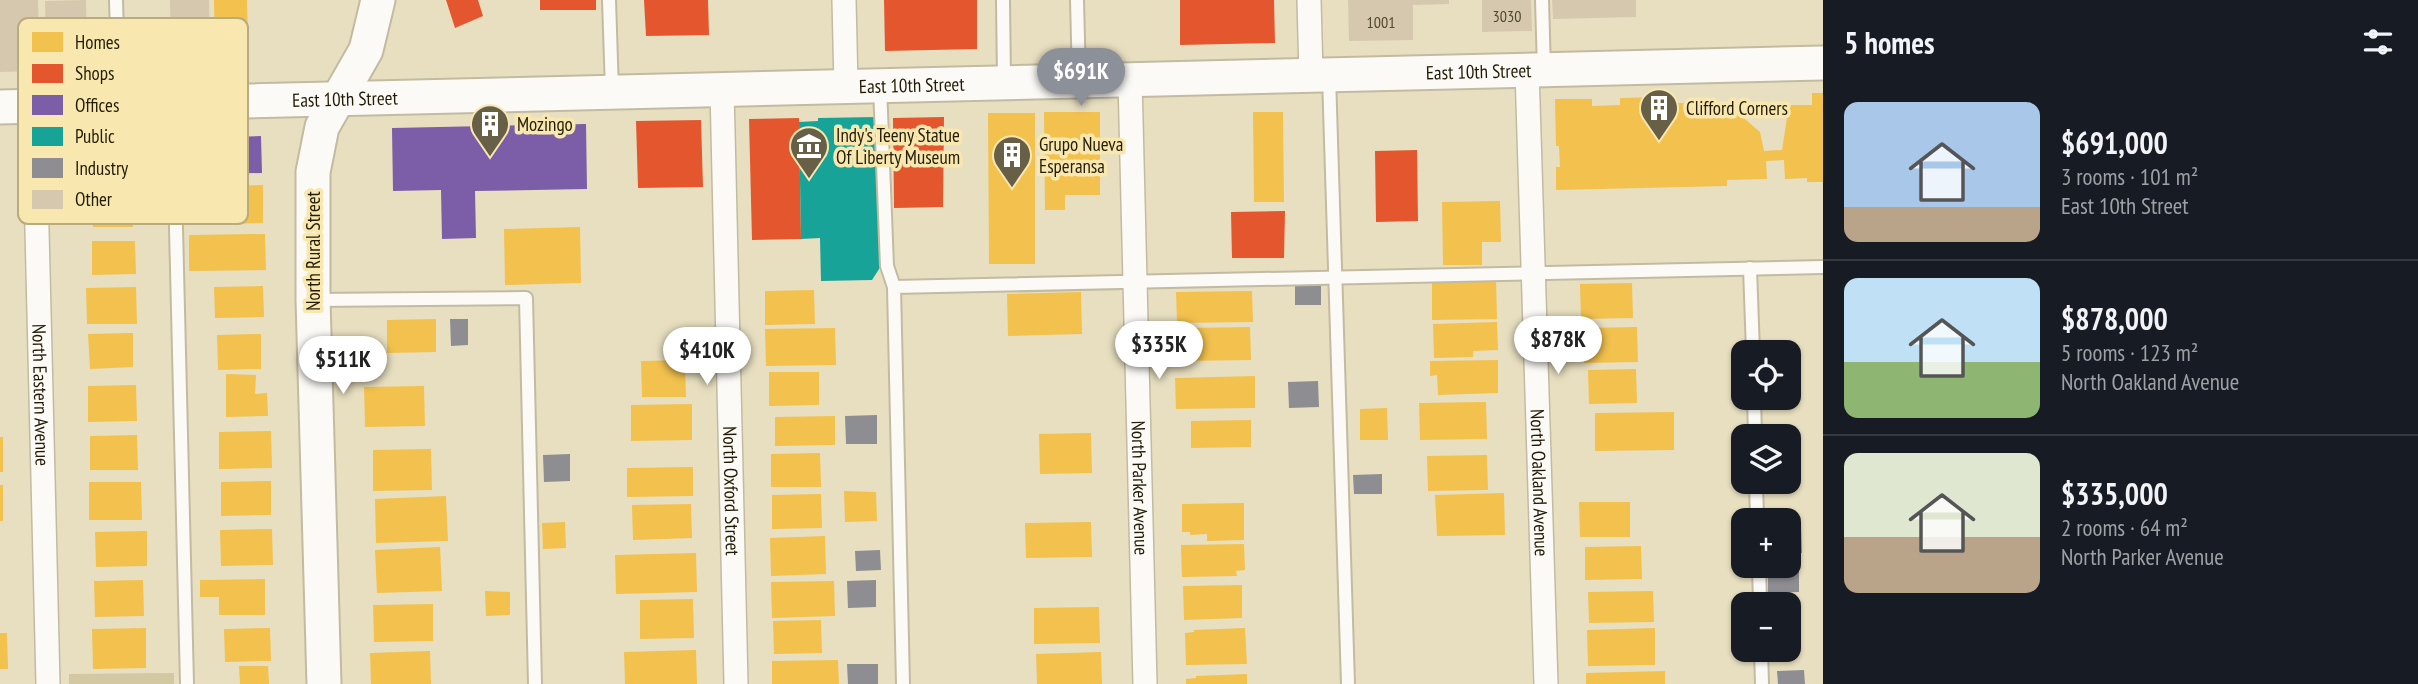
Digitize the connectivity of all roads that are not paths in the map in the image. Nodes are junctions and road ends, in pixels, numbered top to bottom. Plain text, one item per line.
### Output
1 (116, 0) edge
2 (378, 0) edge
3 (610, 0) edge
4 (844, 0) edge
5 (1003, 0) edge
6 (1077, 0) edge
7 (1309, 0) edge
8 (1542, 0) edge
9 (117, 18) edge
10 (1823, 63) edge
11 (1535, 70) junction
12 (1320, 75) junction
13 (1130, 80) junction
14 (1079, 81) junction
15 (1004, 82) junction
16 (846, 86) junction
17 (880, 86) junction
18 (722, 89) junction
19 (612, 92) junction
20 (338, 99) junction
21 (248, 101) edge
22 (18, 106) edge
23 (0, 107) edge
24 (37, 224) edge
25 (176, 224) edge
26 (1823, 267) edge
27 (1750, 268) junction
28 (1533, 273) junction
29 (1336, 277) junction
30 (1135, 282) junction
31 (894, 287) junction
32 (313, 300) junction
33 (1753, 340) edge
34 (1761, 662) edge
35 (48, 684) edge
36 (187, 684) edge
37 (324, 684) edge
38 (535, 684) edge
39 (736, 684) edge
40 (903, 684) edge
41 (1145, 684) edge
42 (1348, 684) edge
43 (1546, 684) edge
44 (1762, 684) edge

1 - 9 lane
2 - 20 main road, North Rural Street
3 - 19 lane
4 - 16 street
5 - 15 lane
6 - 14 lane
7 - 12 street
8 - 11 lane
10 - 11 main road, East 10th Street
11 - 12 main road, East 10th Street
11 - 28 street, North Oakland Avenue
12 - 13 main road, East 10th Street
12 - 29 lane
13 - 14 main road, East 10th Street
13 - 30 street, North Parker Avenue
14 - 15 main road, East 10th Street
15 - 17 main road, East 10th Street
16 - 17 main road, East 10th Street
16 - 18 main road, East 10th Street
17 - 31 lane
18 - 19 main road, East 10th Street
18 - 39 street, North Oxford Street
19 - 20 main road, East 10th Street
20 - 21 main road, East 10th Street
20 - 32 main road, North Rural Street
22 - 23 main road, East 10th Street
24 - 35 street, North Eastern Avenue
25 - 36 lane
26 - 27 lane
27 - 28 lane
27 - 33 lane
28 - 29 lane
28 - 43 street, North Oakland Avenue
29 - 30 lane
29 - 42 lane
30 - 31 lane
30 - 41 street, North Parker Avenue
31 - 40 lane
32 - 37 main road, North Rural Street
32 - 38 lane
34 - 44 lane

